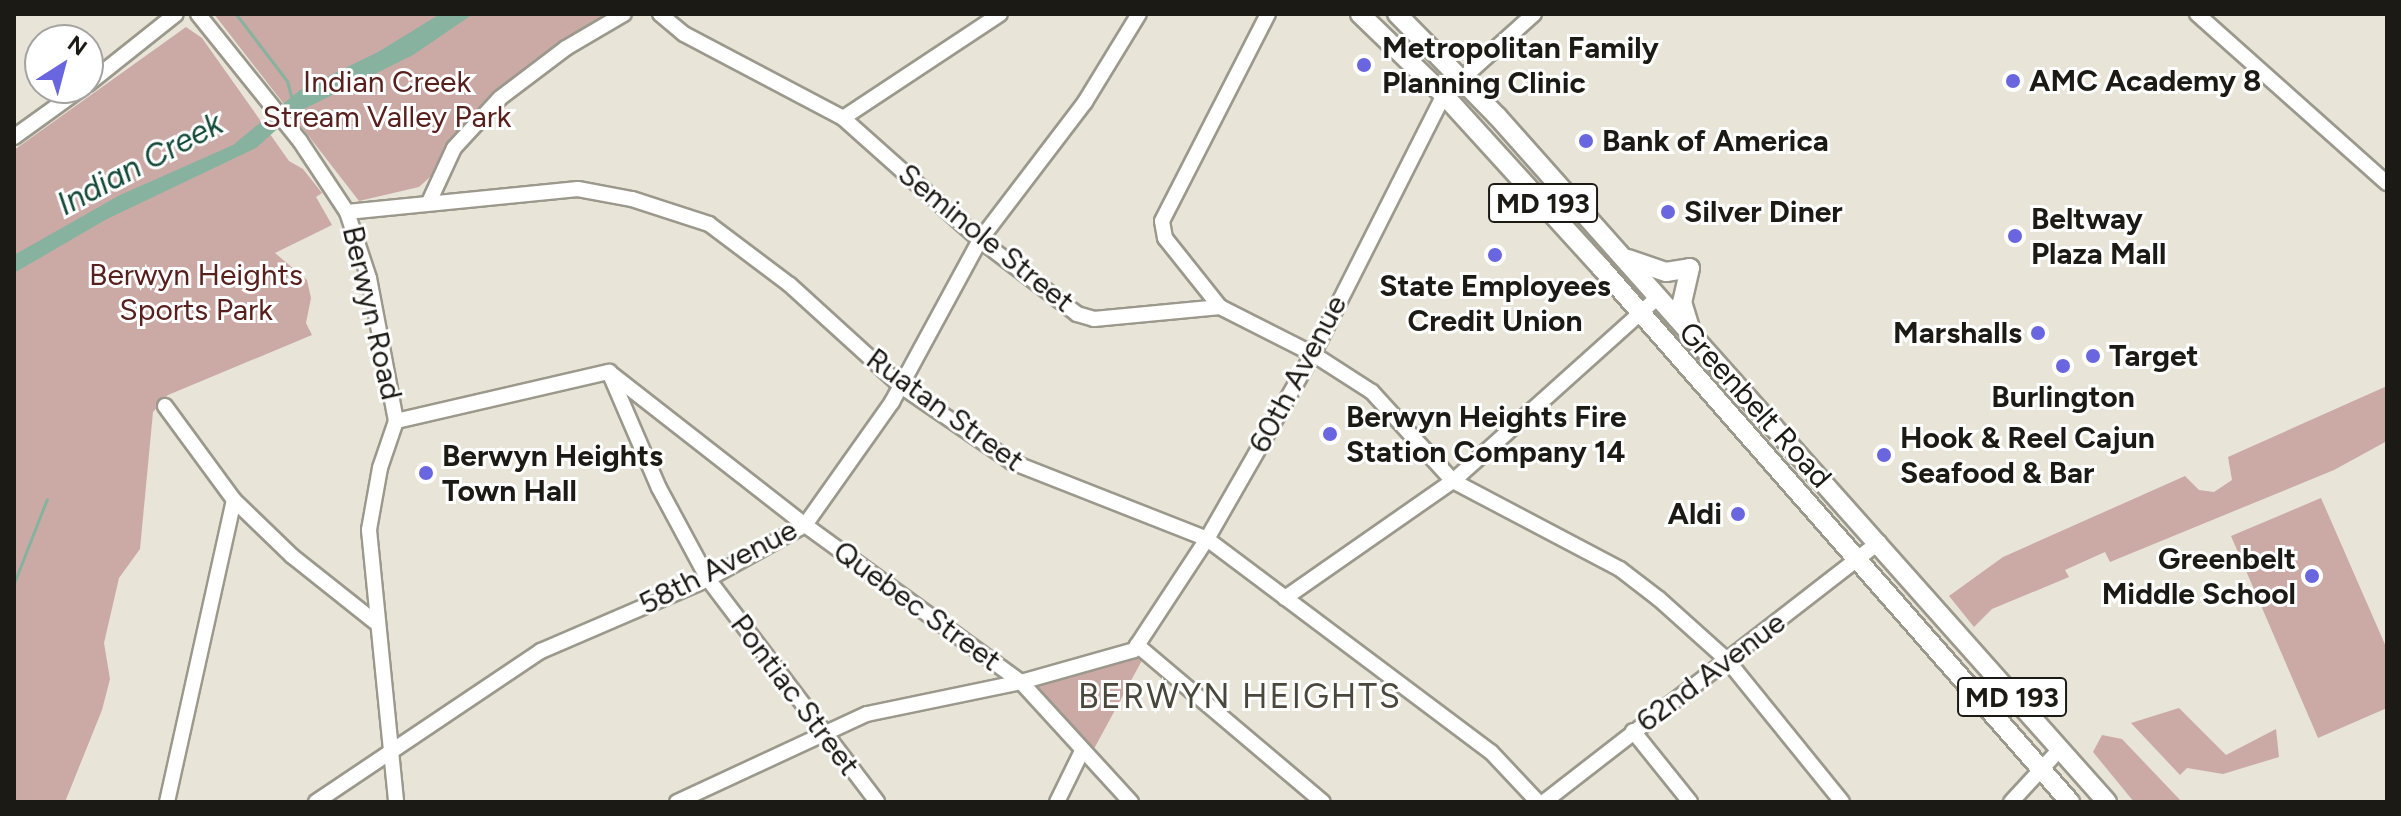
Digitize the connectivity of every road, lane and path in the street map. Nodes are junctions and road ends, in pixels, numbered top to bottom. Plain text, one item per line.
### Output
1 (176, 14) edge
2 (198, 14) edge
3 (624, 14) edge
4 (660, 14) edge
5 (1000, 14) edge
6 (1139, 14) edge
7 (1268, 14) edge
8 (1360, 14) edge
9 (1397, 14) edge
10 (1534, 14) edge
11 (2197, 14) edge
12 (104, 71) edge
13 (1463, 78) junction
14 (1444, 95) junction
15 (60, 104) edge
16 (843, 118) junction
17 (14, 137) edge
18 (2387, 183) edge
19 (430, 200) junction
20 (347, 212) junction
21 (980, 240) junction
22 (1620, 256) junction
23 (1657, 298) junction
24 (1220, 307) junction
25 (1641, 312) junction
26 (1693, 337) junction
27 (1313, 354) junction
28 (609, 372) junction
29 (901, 386) junction
30 (165, 406) dead end
31 (396, 421) junction
32 (1453, 481) junction
33 (234, 500) junction
34 (805, 525) junction
35 (1207, 539) junction
36 (1879, 542) junction
37 (1860, 559) junction
38 (708, 579) junction
39 (1285, 598) junction
40 (375, 622) junction
41 (1137, 645) junction
42 (1728, 661) junction
43 (1021, 682) junction
44 (822, 731) junction
45 (1633, 731) junction
46 (388, 749) junction
47 (2059, 750) junction
48 (1082, 751) junction
49 (2041, 770) junction
50 (167, 802) edge
51 (316, 802) edge
52 (396, 802) edge
53 (677, 802) edge
54 (877, 802) edge
55 (1057, 802) edge
56 (1131, 802) edge
57 (1323, 802) edge
58 (1538, 802) edge
59 (1544, 802) edge
60 (1690, 802) edge
61 (1842, 802) edge
62 (2011, 802) edge
63 (2070, 802) edge
64 (2107, 802) edge

1 - 12 street
2 - 20 street, Berwyn Road
3 - 19 street
4 - 16 street, Seminole Street
5 - 16 street
6 - 21 street, 58th Avenue
7 - 24 street
8 - 14 main road, Greenbelt Road / MD 193
9 - 13 main road, Greenbelt Road / MD 193
10 - 13 street
11 - 18 street
13 - 14 street
13 - 22 main road, Greenbelt Road / MD 193
14 - 25 main road, Greenbelt Road / MD 193
14 - 27 street, 60th Avenue
15 - 17 street
16 - 21 street, Seminole Street
19 - 20 street, Ruatan Street
19 - 29 street, Ruatan Street
20 - 31 street, Berwyn Road
21 - 24 street, Seminole Street
21 - 29 street, 58th Avenue
22 - 23 main road, Greenbelt Road / MD 193
22 - 26 main road
23 - 25 street
23 - 26 main road, Greenbelt Road / MD 193
24 - 27 street
25 - 32 street
25 - 37 main road, Greenbelt Road / MD 193
26 - 36 main road, Greenbelt Road / MD 193
27 - 32 street
27 - 35 street, 60th Avenue
28 - 31 street
28 - 34 street, Quebec Street
28 - 38 street, Pontiac Street
29 - 34 street, 58th Avenue
29 - 35 street, Ruatan Street
30 - 33 street
31 - 40 street, Berwyn Road
32 - 39 street
32 - 42 street
33 - 40 street
33 - 50 street
34 - 38 street, 58th Avenue
34 - 43 street, Quebec Street
35 - 39 street, Ruatan Street
35 - 41 street, 60th Avenue
36 - 37 street, 62nd Avenue
36 - 47 main road, Greenbelt Road / MD 193
37 - 42 street, 62nd Avenue
37 - 49 main road, Greenbelt Road / MD 193
38 - 44 street, Pontiac Street
38 - 46 street, 58th Avenue
39 - 58 street, Ruatan Street
40 - 46 street, Berwyn Road
41 - 43 street
41 - 57 street
42 - 45 street, 62nd Avenue
42 - 61 street
43 - 44 street
43 - 48 street, Quebec Street
44 - 53 street
44 - 54 street, Pontiac Street
45 - 59 street, 62nd Avenue
45 - 60 street
46 - 51 street, 58th Avenue
46 - 52 street, Berwyn Road
47 - 49 street
47 - 64 main road, Greenbelt Road / MD 193
48 - 55 street
48 - 56 street, Quebec Street
49 - 62 street
49 - 63 main road, Greenbelt Road / MD 193

